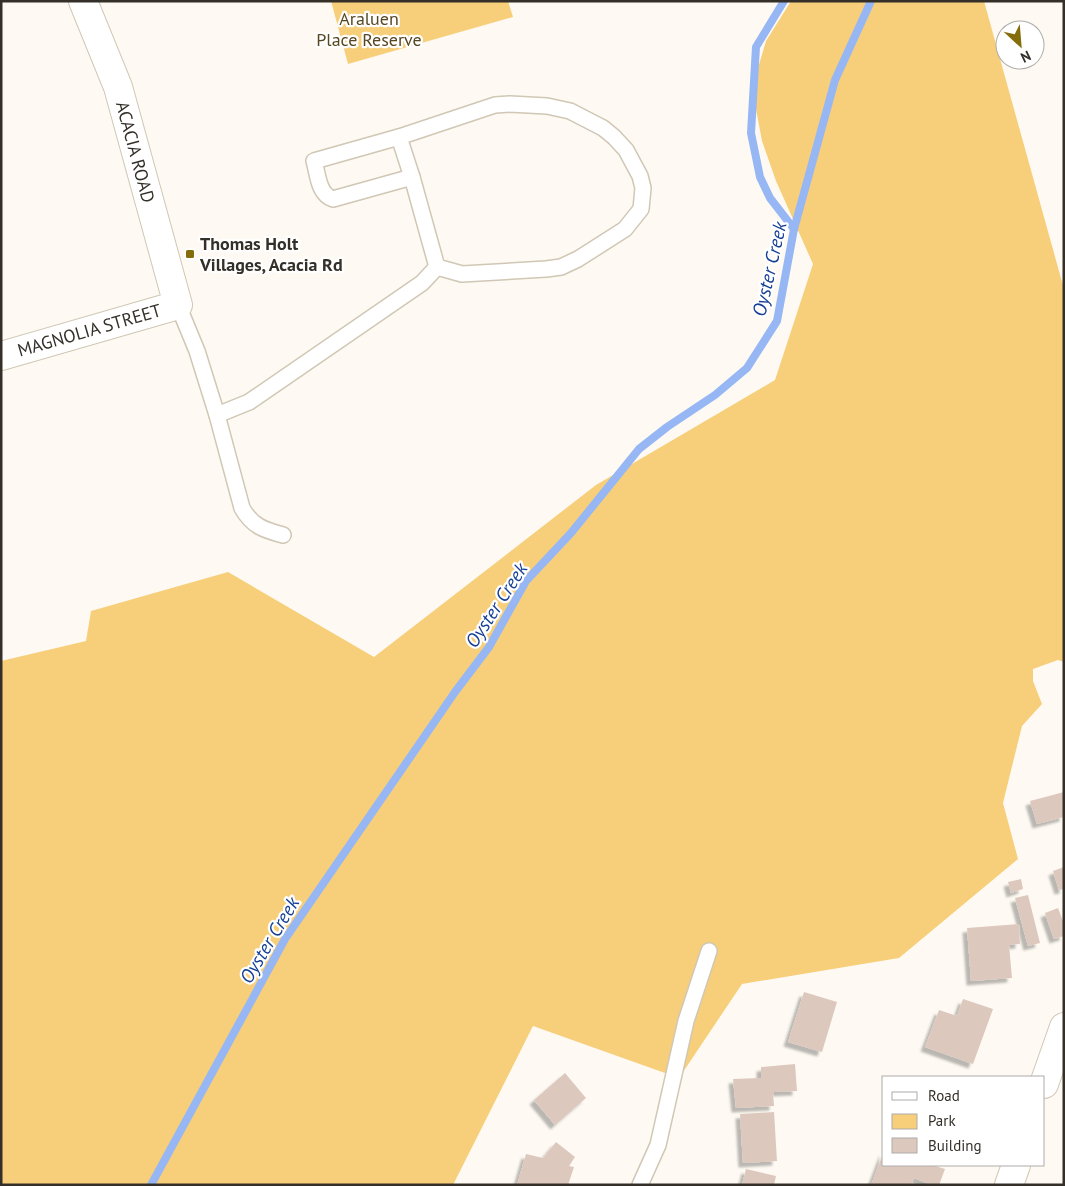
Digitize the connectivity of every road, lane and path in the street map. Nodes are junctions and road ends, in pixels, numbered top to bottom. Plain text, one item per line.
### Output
1 (83, 1) edge
2 (399, 137) junction
3 (412, 177) junction
4 (438, 267) junction
5 (178, 305) junction
6 (1, 356) edge
7 (217, 416) junction
8 (283, 535) dead end
9 (709, 951) dead end
10 (1064, 1027) edge
11 (1045, 1081) edge
12 (1016, 1166) edge
13 (640, 1185) edge
14 (1009, 1185) edge

1 - 5 street, ACACIA ROAD
2 - 3 lane
2 - 3 lane
2 - 4 lane
3 - 4 lane
4 - 7 lane
5 - 6 street, MAGNOLIA STREET
5 - 7 lane
7 - 8 lane
9 - 13 lane
10 - 11 street
12 - 14 street

